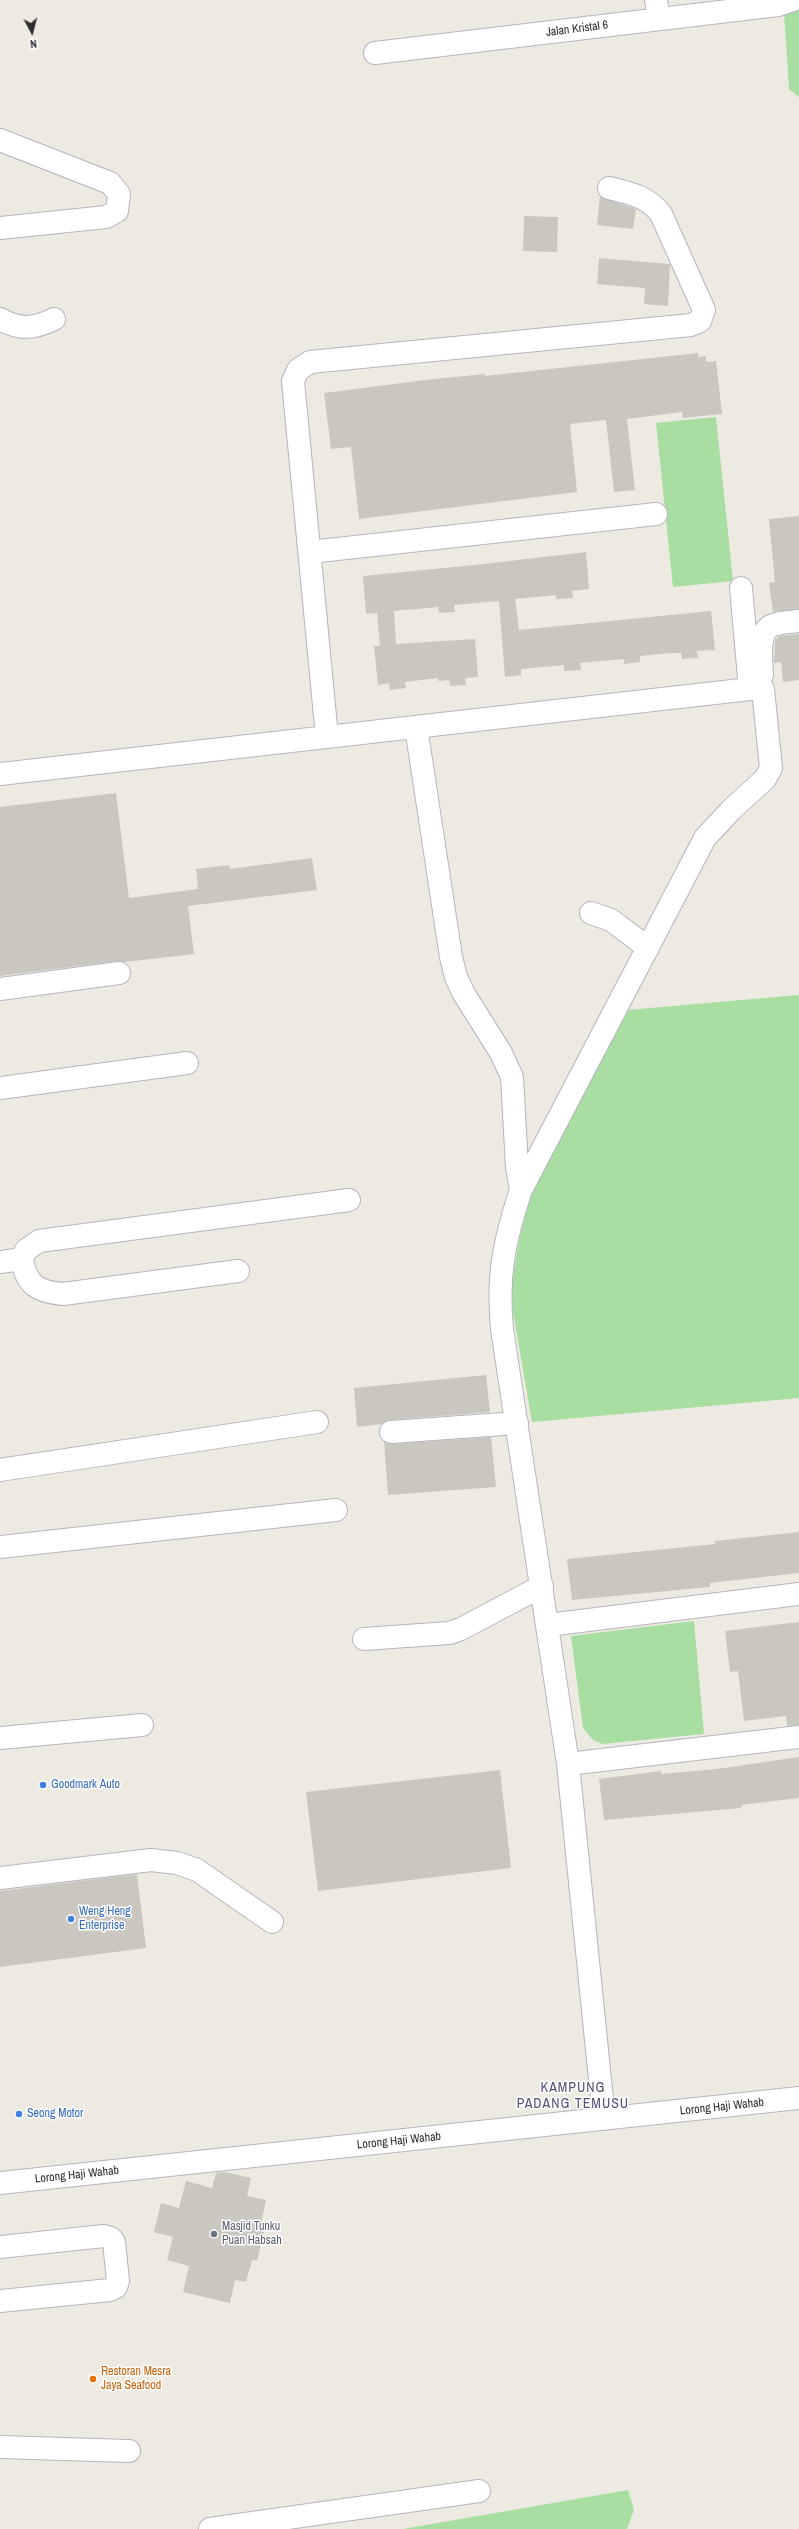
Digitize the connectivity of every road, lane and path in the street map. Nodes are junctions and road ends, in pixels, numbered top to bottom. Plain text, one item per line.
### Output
1 (786, 3) edge
2 (657, 9) edge
3 (375, 53) dead end
4 (0, 140) edge
5 (609, 188) dead end
6 (0, 228) edge
7 (0, 319) edge
8 (54, 319) dead end
9 (656, 514) dead end
10 (310, 552) junction
11 (741, 588) dead end
12 (799, 621) edge
13 (756, 689) junction
14 (416, 727) junction
15 (327, 737) junction
16 (0, 774) edge
17 (591, 913) dead end
18 (648, 948) junction
19 (119, 973) dead end
20 (0, 989) edge
21 (186, 1063) dead end
22 (0, 1088) edge
23 (521, 1190) junction
24 (349, 1200) dead end
25 (22, 1259) junction
26 (0, 1262) edge
27 (238, 1271) dead end
28 (317, 1422) dead end
29 (517, 1423) junction
30 (391, 1432) dead end
31 (0, 1470) edge
32 (336, 1510) dead end
33 (0, 1547) edge
34 (542, 1586) junction
35 (799, 1594) edge
36 (548, 1625) junction
37 (364, 1640) dead end
38 (142, 1725) dead end
39 (799, 1737) edge
40 (0, 1738) edge
41 (568, 1764) junction
42 (0, 1878) edge
43 (272, 1922) dead end
44 (799, 2098) edge
45 (604, 2119) junction
46 (0, 2183) edge
47 (0, 2247) edge
48 (0, 2301) edge
49 (0, 2447) edge
50 (129, 2451) dead end
51 (479, 2491) dead end
52 (210, 2529) edge

1 - 2 street, Jalan Kristal 6
2 - 3 street, Jalan Kristal 6
4 - 6 street
5 - 10 street
7 - 8 street
9 - 10 street
10 - 15 street
11 - 13 street
12 - 13 street
13 - 14 street
13 - 18 street
14 - 15 street
14 - 23 street
15 - 16 street
17 - 18 street
18 - 23 street
19 - 20 street
21 - 22 street
23 - 29 street
24 - 25 street
25 - 26 street
25 - 27 street
28 - 31 street
29 - 30 street
29 - 34 street
32 - 33 street
34 - 36 street
34 - 37 street
35 - 36 street
36 - 41 street
38 - 40 street
39 - 41 street
41 - 45 street
42 - 43 street
44 - 45 street, Lorong Haji Wahab
45 - 46 street, Lorong Haji Wahab
47 - 48 street
49 - 50 street
51 - 52 street

